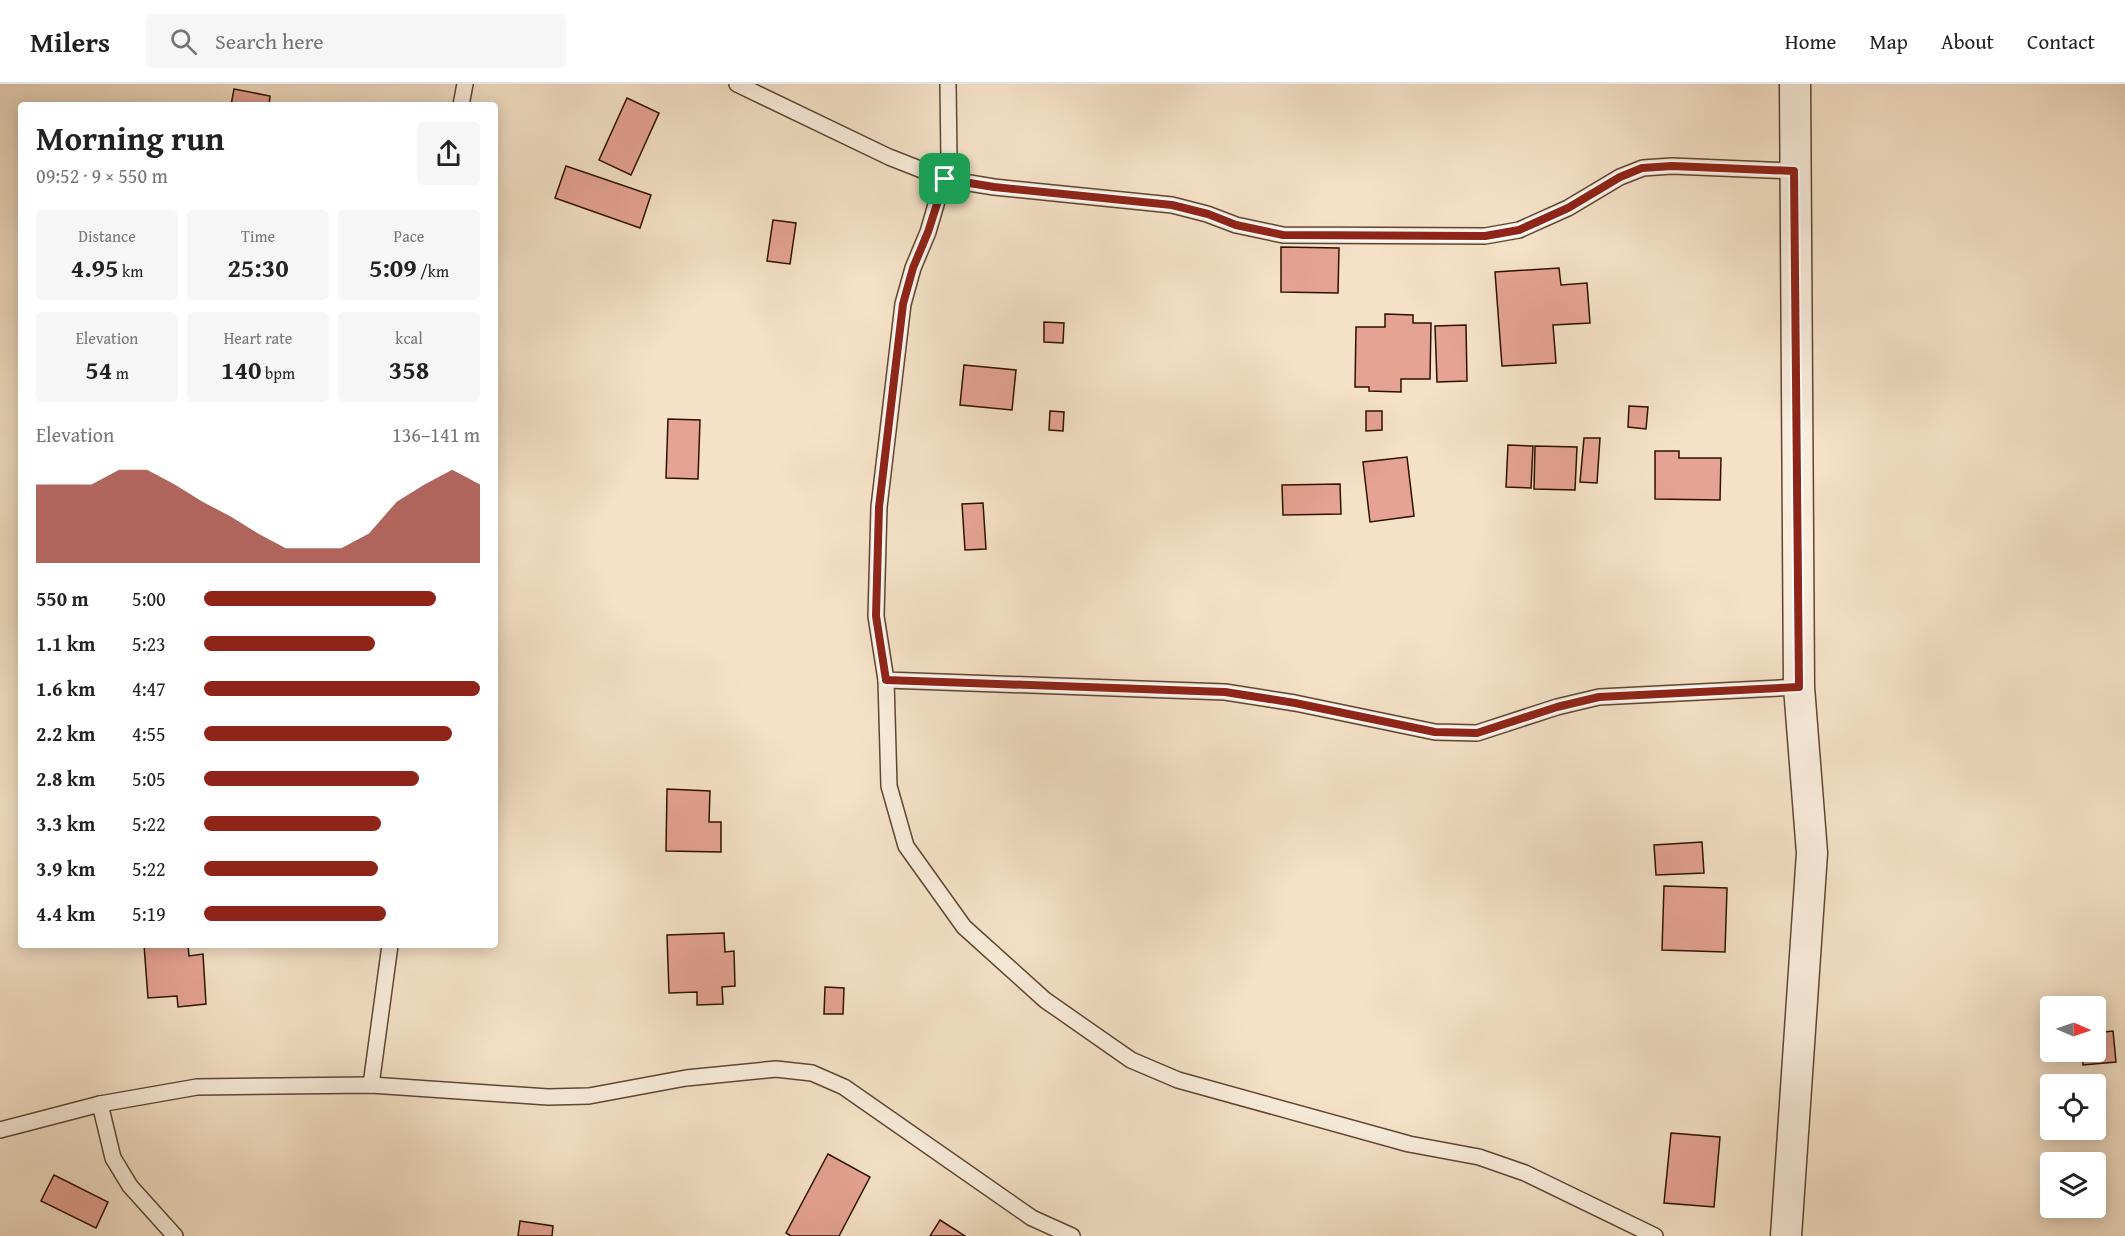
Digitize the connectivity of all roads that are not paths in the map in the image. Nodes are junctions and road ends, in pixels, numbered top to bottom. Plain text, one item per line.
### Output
1 (465, 84) edge
2 (736, 84) edge
3 (948, 84) edge
4 (1795, 84) edge
5 (462, 102) edge
6 (1794, 171) junction
7 (945, 179) junction
8 (886, 680) junction
9 (1799, 687) junction
10 (390, 948) edge
11 (371, 1085) junction
12 (100, 1104) junction
13 (0, 1130) edge
14 (175, 1236) edge
15 (1072, 1236) edge
16 (1655, 1236) edge
17 (1786, 1236) edge

1 - 5 lane
2 - 7 lane
3 - 7 lane
4 - 6 street
6 - 7 lane
6 - 9 street
7 - 8 lane
8 - 9 lane
8 - 16 lane
9 - 17 street
10 - 11 lane
11 - 12 lane
11 - 15 lane
12 - 13 lane
12 - 14 lane

